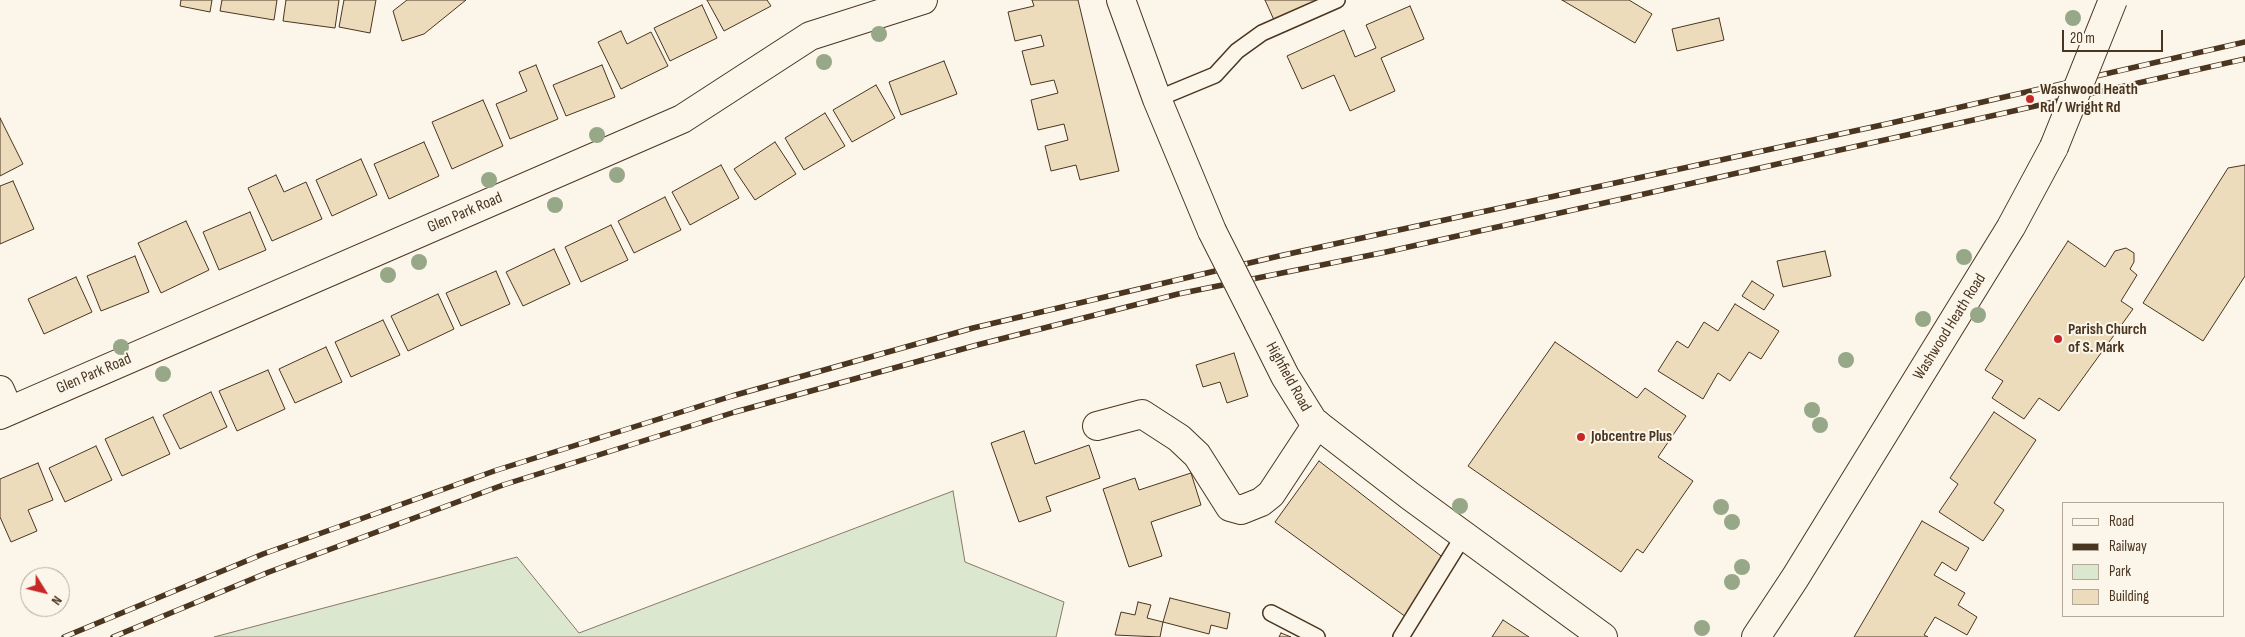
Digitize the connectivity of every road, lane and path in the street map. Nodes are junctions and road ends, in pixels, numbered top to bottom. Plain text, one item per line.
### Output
1 (922, 0) edge
2 (1121, 0) edge
3 (1337, 0) edge
4 (2113, 0) edge
5 (1156, 99) junction
6 (3, 405) edge
7 (1317, 424) junction
8 (1097, 426) dead end
9 (1464, 535) junction
10 (1271, 613) dead end
11 (1317, 637) edge
12 (1401, 637) edge
13 (1603, 637) edge
14 (1756, 637) edge

1 - 6 main road, Glen Park Road
2 - 5 main road, Highfield Road
3 - 5 lane
4 - 14 main road, Washwood Heath Road, bridge
5 - 7 main road, Highfield Road, bridge
7 - 8 main road
7 - 9 main road, Highfield Road
9 - 12 lane
9 - 13 main road, Highfield Road
10 - 11 lane

